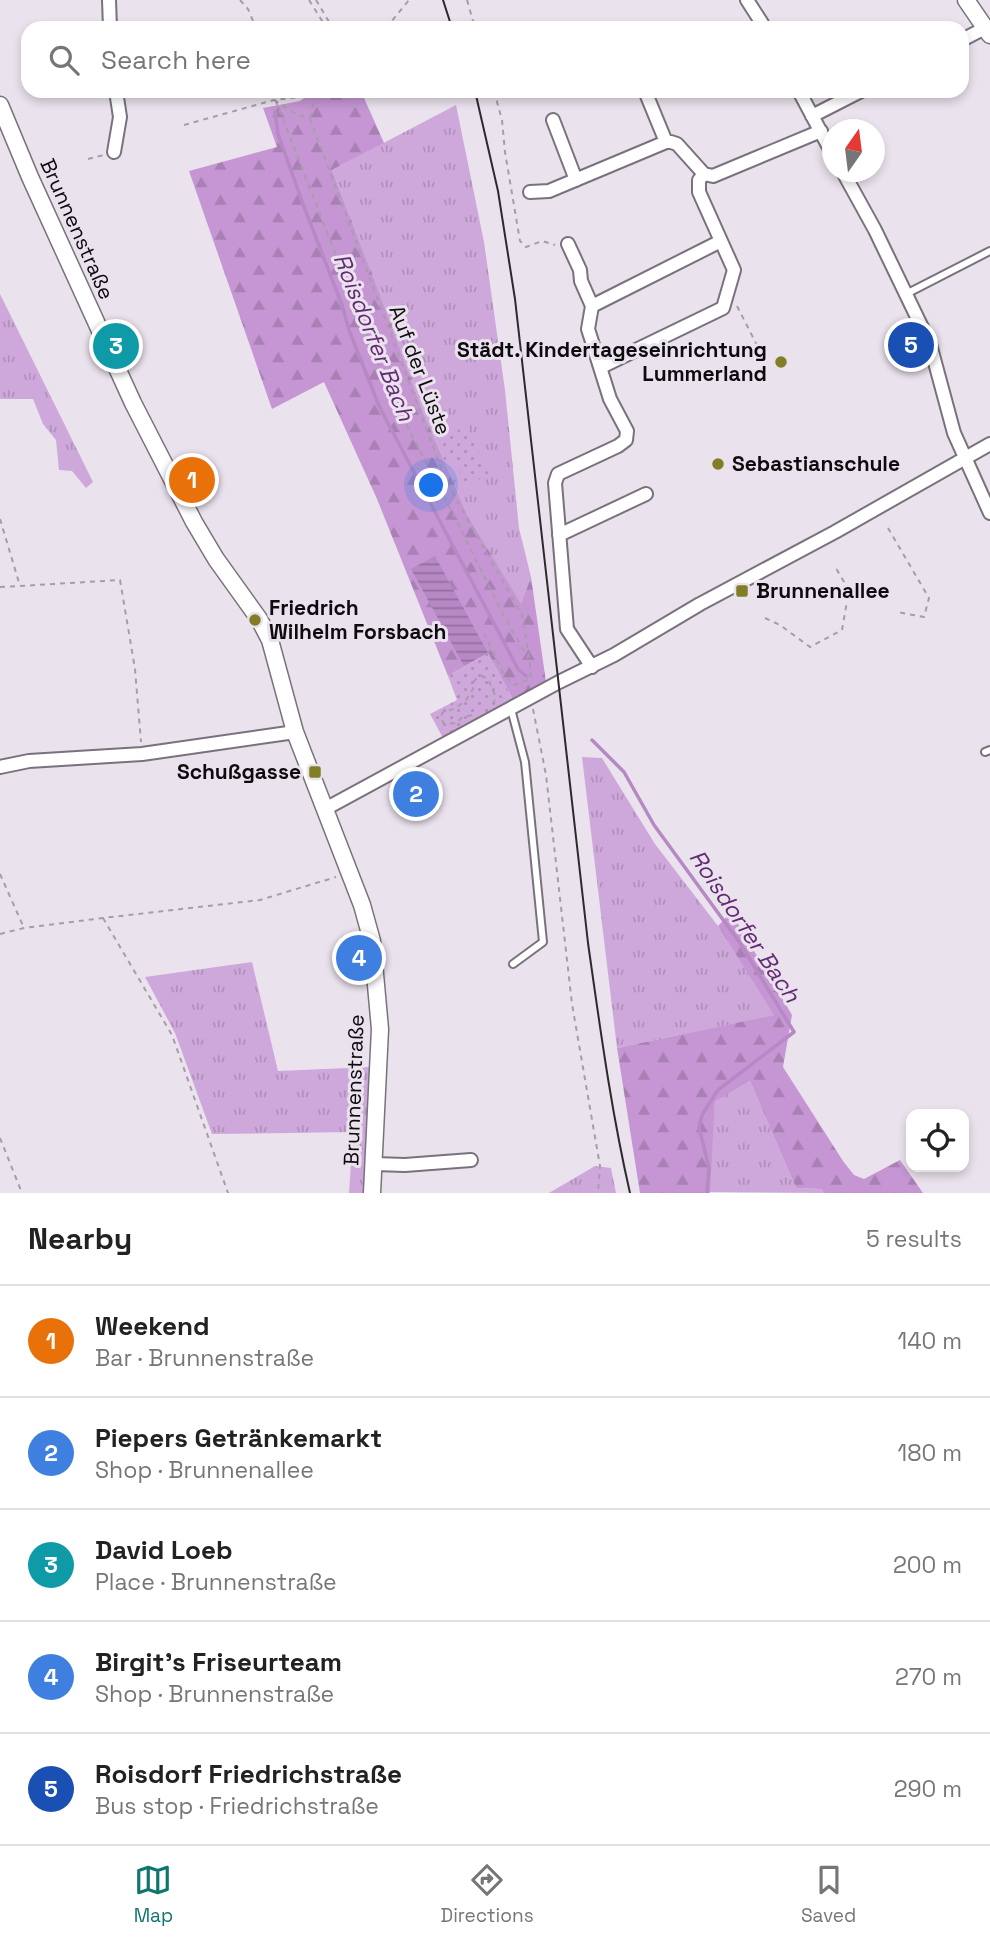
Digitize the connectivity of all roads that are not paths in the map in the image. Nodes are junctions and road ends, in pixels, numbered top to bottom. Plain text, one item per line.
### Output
1 (109, 0) edge
2 (966, 0) edge
3 (749, 1) edge
4 (110, 21) edge
5 (761, 21) edge
6 (988, 32) edge
7 (969, 38) edge
8 (117, 98) edge
9 (648, 98) edge
10 (803, 98) edge
11 (847, 98) edge
12 (0, 105) edge
13 (812, 116) junction
14 (553, 120) dead end
15 (821, 131) joint
16 (666, 142) junction
17 (114, 152) road end
18 (704, 174) junction
19 (576, 180) junction
20 (849, 182) edge
21 (530, 192) dead end
22 (721, 241) junction
23 (568, 244) road end
24 (990, 251) edge
25 (905, 294) junction
26 (592, 306) junction
27 (601, 368) junction
28 (990, 444) edge
29 (965, 458) junction
30 (646, 494) dead end
31 (990, 513) edge
32 (559, 535) junction
33 (592, 667) junction
34 (511, 709) junction
35 (295, 732) junction
36 (0, 766) edge
37 (325, 809) junction
38 (513, 964) dead end
39 (471, 1160) dead end
40 (374, 1164) junction
41 (372, 1193) edge

1 - 4 street
2 - 6 street
3 - 5 street
6 - 7 street
8 - 17 street
9 - 16 street
10 - 13 street
11 - 13 street
12 - 35 street, Brunnenstraße
13 - 15 street
14 - 19 street
15 - 18 street
16 - 18 street
16 - 19 street
18 - 22 street
19 - 21 street
20 - 25 street
22 - 26 street
22 - 27 street
23 - 26 street
24 - 25 lane
25 - 29 street
26 - 27 street
27 - 32 street
28 - 29 street
29 - 31 street
29 - 33 street
30 - 32 street
32 - 33 street
33 - 34 street
34 - 37 street
34 - 38 lane
35 - 36 street
35 - 37 street, Brunnenstraße
37 - 40 street, Brunnenstraße
39 - 40 street
40 - 41 street, Brunnenstraße

